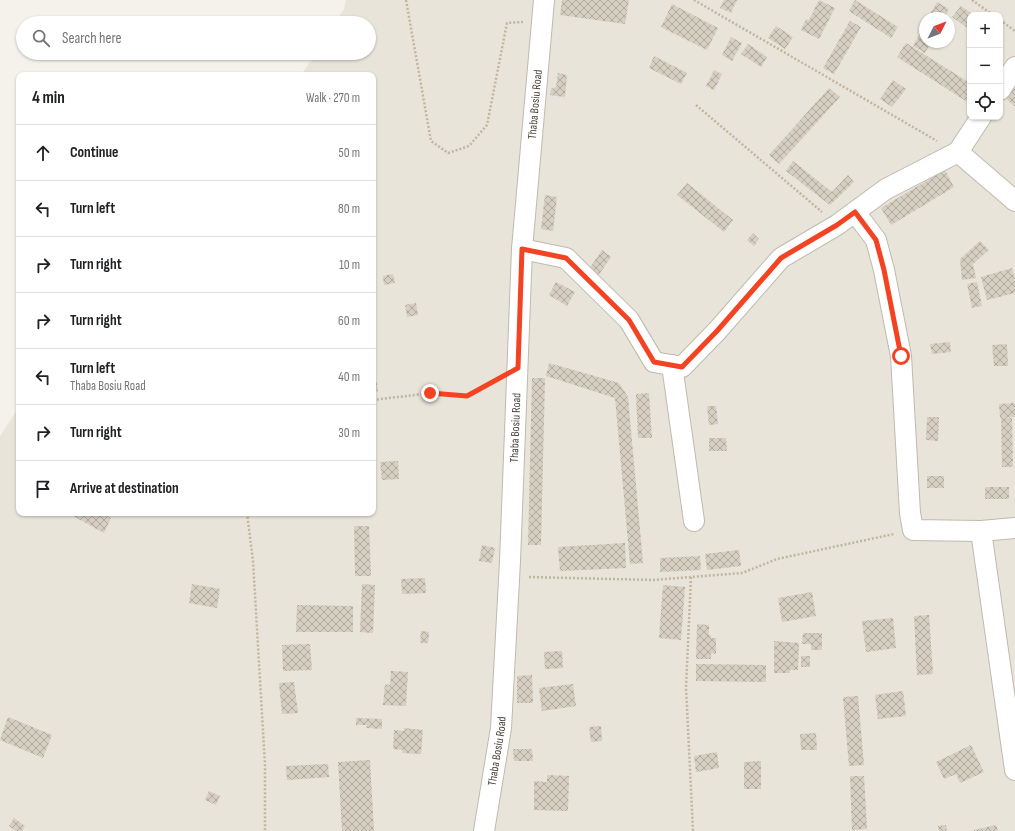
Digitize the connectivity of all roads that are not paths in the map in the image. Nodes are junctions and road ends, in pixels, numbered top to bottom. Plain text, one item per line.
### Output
1 (544, 0) edge
2 (1015, 67) edge
3 (1003, 85) edge
4 (980, 120) edge
5 (958, 152) junction
6 (1015, 200) edge
7 (855, 212) junction
8 (522, 249) junction
9 (672, 365) junction
10 (694, 521) dead end
11 (1015, 528) edge
12 (981, 531) junction
13 (1015, 770) edge
14 (484, 831) edge

1 - 8 street, Thaba Bosiu Road
2 - 3 street
4 - 5 street
5 - 6 street
5 - 7 street
7 - 9 street
7 - 12 street
8 - 9 street
8 - 14 street, Thaba Bosiu Road
9 - 10 street
11 - 12 street
12 - 13 street

